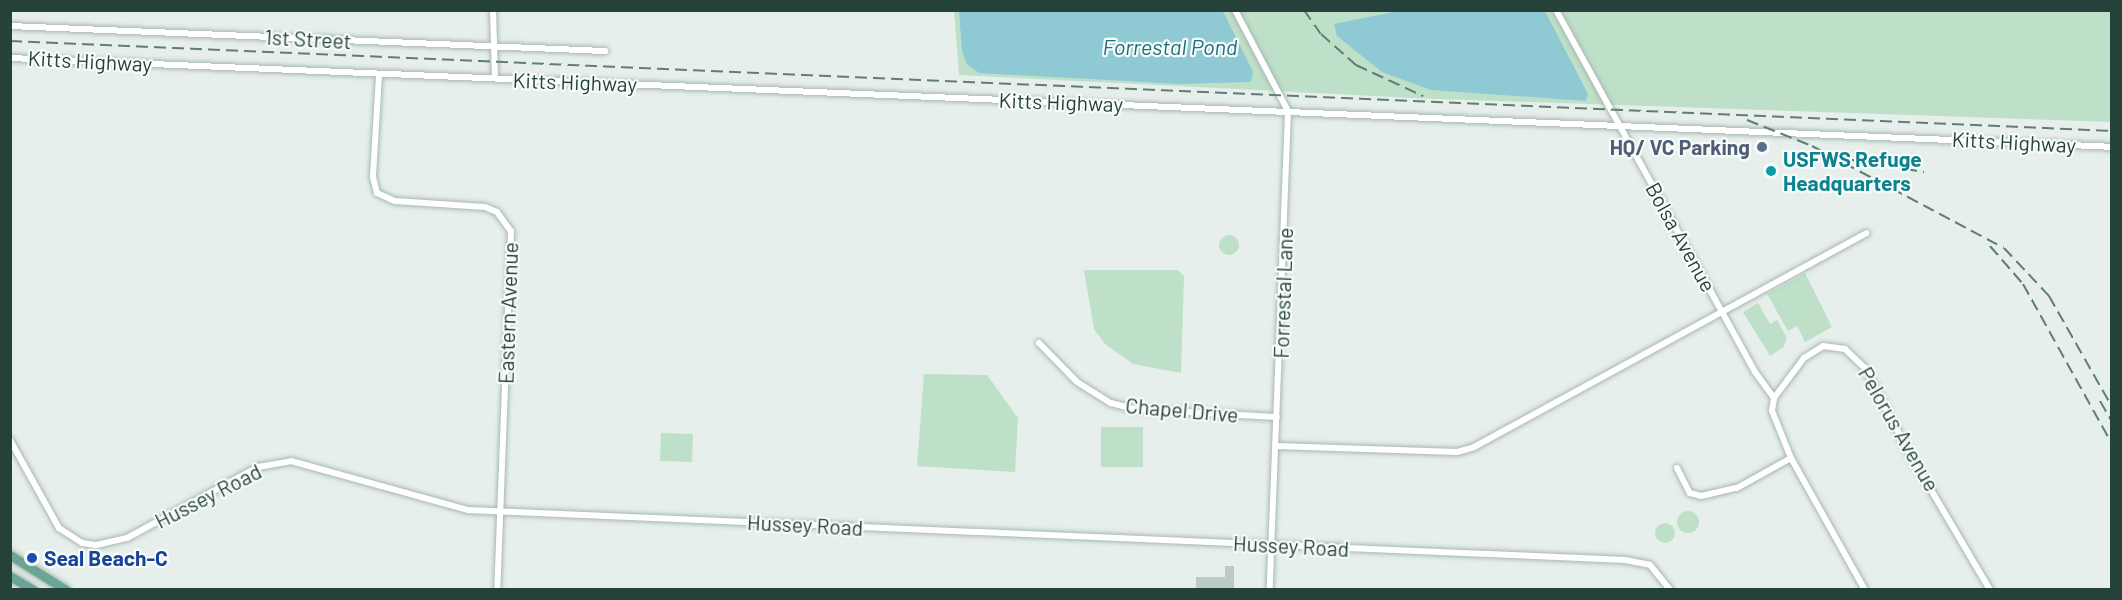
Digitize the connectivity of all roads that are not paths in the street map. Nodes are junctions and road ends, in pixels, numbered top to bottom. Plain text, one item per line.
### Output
1 (493, 10) edge
2 (1235, 10) edge
3 (1556, 10) edge
4 (10, 26) edge
5 (493, 47) junction
6 (605, 51) dead end
7 (10, 58) edge
8 (379, 75) junction
9 (495, 78) junction
10 (1288, 111) junction
11 (1619, 125) junction
12 (2112, 147) edge
13 (1866, 233) dead end
14 (1722, 314) junction
15 (1039, 343) dead end
16 (1774, 398) junction
17 (1277, 417) junction
18 (10, 440) edge
19 (1276, 446) junction
20 (1791, 458) junction
21 (1677, 468) dead end
22 (500, 512) junction
23 (1272, 547) junction
24 (10, 555) edge
25 (10, 576) edge
26 (33, 590) edge
27 (66, 590) edge
28 (497, 590) edge
29 (1270, 590) edge
30 (1670, 590) edge
31 (1865, 590) edge
32 (1990, 590) edge

1 - 5 street
2 - 10 street, Forrestal Lane
3 - 11 street, Bolsa Avenue
4 - 5 street, 1st Street
5 - 6 street, 1st Street
5 - 9 street
7 - 8 street, Kitts Highway
8 - 9 street, Kitts Highway
8 - 22 street, Eastern Avenue
9 - 10 street, Kitts Highway
10 - 11 street, Kitts Highway
10 - 17 street, Forrestal Lane
11 - 12 street, Kitts Highway
11 - 14 street, Bolsa Avenue
13 - 14 street
14 - 16 street, Bolsa Avenue
14 - 19 street
15 - 17 street, Chapel Drive
16 - 20 street
16 - 32 street, Pelorus Avenue
17 - 19 street, Forrestal Lane
18 - 22 street, Hussey Road
19 - 23 street, Forrestal Lane
20 - 21 street
20 - 31 street
22 - 23 street, Hussey Road
22 - 28 street, Eastern Avenue
23 - 29 street, Forrestal Lane
23 - 30 street, Hussey Road
24 - 27 main road
25 - 26 main road

